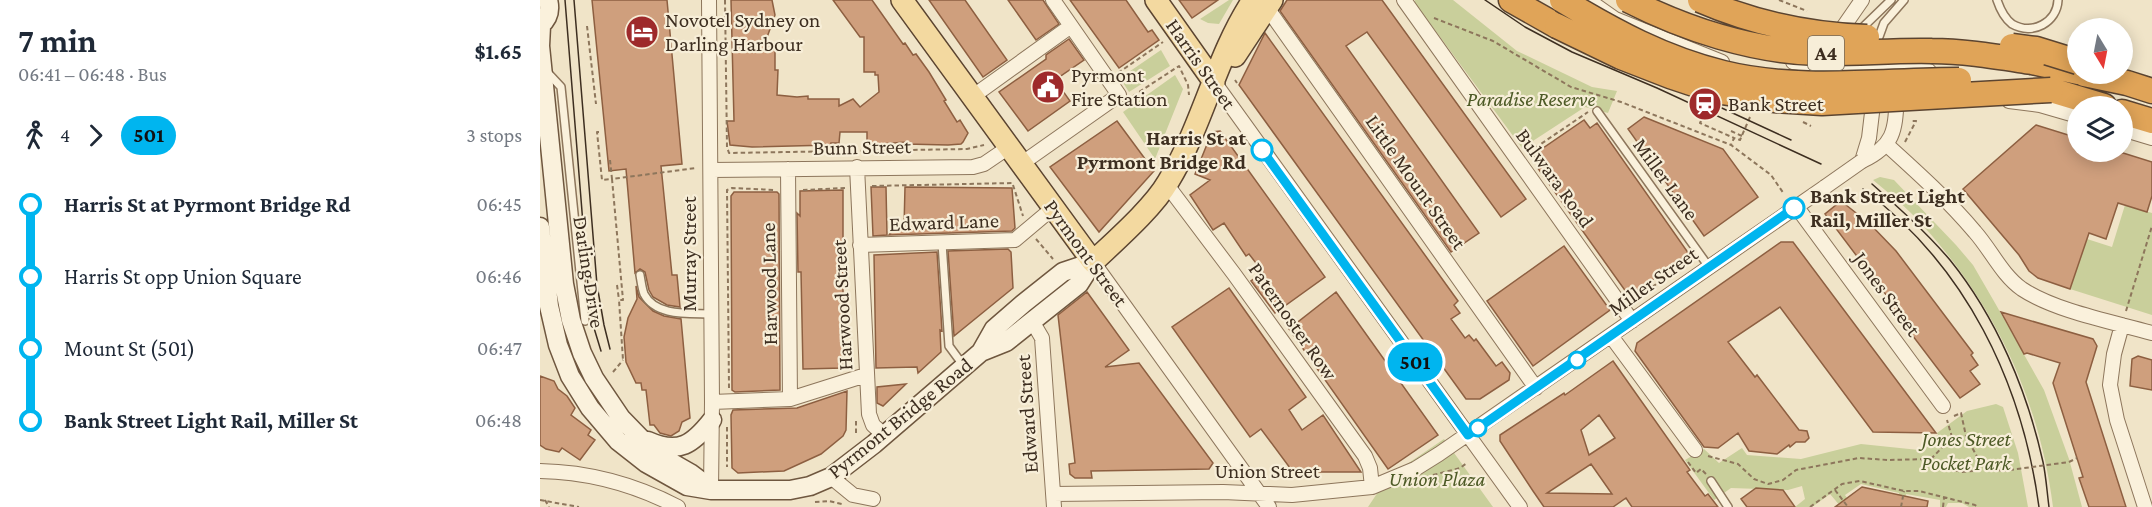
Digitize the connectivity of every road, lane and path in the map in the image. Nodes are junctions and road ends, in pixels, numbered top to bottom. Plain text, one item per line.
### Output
1 (548, 0) edge
2 (709, 0) edge
3 (725, 0) edge
4 (902, 0) edge
5 (1053, 0) edge
6 (1156, 0) edge
7 (1511, 0) edge
8 (1562, 0) edge
9 (1588, 0) edge
10 (1616, 0) edge
11 (1628, 0) edge
12 (1700, 0) edge
13 (1862, 0) edge
14 (1891, 0) edge
15 (1904, 0) edge
16 (1997, 0) edge
17 (2058, 0) edge
18 (1263, 2) edge
19 (1407, 4) edge
20 (541, 26) edge
21 (587, 26) dead end
22 (1071, 26) junction
23 (1163, 42) dead end
24 (1838, 48) junction
25 (2067, 59) edge
26 (1832, 67) junction
27 (1898, 67) junction
28 (543, 68) junction
29 (1874, 68) junction
30 (2067, 70) edge
31 (1116, 75) dead end
32 (1214, 82) junction
33 (2133, 84) edge
34 (1897, 90) junction
35 (2051, 90) junction
36 (2152, 91) edge
37 (1825, 92) junction
38 (1874, 92) junction
39 (1188, 94) dead end
40 (2071, 96) edge
41 (972, 97) junction
42 (1122, 97) junction
43 (2003, 100) junction
44 (596, 104) dead end
45 (1597, 111) joint
46 (2067, 113) edge
47 (1704, 114) dead end
48 (1751, 115) dead end
49 (2133, 116) edge
50 (1908, 120) dead end
51 (2152, 122) edge
52 (1731, 131) dead end
53 (599, 132) dead end
54 (2133, 132) edge
55 (1742, 136) junction
56 (1734, 138) junction
57 (2152, 138) edge
58 (984, 145) dead end
59 (1731, 145) junction
60 (1887, 145) junction
61 (1907, 146) dead end
62 (1015, 156) junction
63 (610, 160) dead end
64 (1516, 161) junction
65 (1862, 161) junction
66 (857, 167) junction
67 (710, 168) junction
68 (788, 169) junction
69 (612, 179) junction
70 (1013, 183) dead end
71 (1167, 185) junction
72 (846, 188) dead end
73 (870, 188) dead end
74 (781, 190) dead end
75 (800, 190) dead end
76 (1784, 194) dead end
77 (1796, 206) junction
78 (1053, 208) junction
79 (540, 226) edge
80 (2152, 226) edge
81 (942, 243) junction
82 (860, 245) junction
83 (1693, 258) dead end
84 (1093, 262) junction
85 (1709, 267) junction
86 (640, 275) dead end
87 (617, 285) dead end
88 (619, 300) junction
89 (1629, 303) dead end
90 (711, 314) junction
91 (2124, 318) junction
92 (585, 321) dead end
93 (1032, 321) junction
94 (1632, 321) junction
95 (2152, 333) edge
96 (1611, 336) junction
97 (981, 352) junction
98 (964, 366) junction
99 (613, 372) dead end
100 (866, 375) junction
101 (1536, 388) junction
102 (729, 393) dead end
103 (790, 399) junction
104 (1943, 406) dead end
105 (717, 414) junction
106 (855, 415) dead end
107 (639, 435) junction
108 (884, 435) junction
109 (1468, 435) junction
110 (850, 442) dead end
111 (1690, 454) junction
112 (2077, 458) dead end
113 (1931, 459) junction
114 (1982, 466) junction
115 (728, 467) dead end
116 (543, 471) edge
117 (831, 477) junction
118 (1710, 481) joint
119 (1372, 488) junction
120 (1835, 489) junction
121 (1904, 491) junction
122 (1259, 493) junction
123 (710, 498) edge
124 (1944, 498) junction
125 (540, 500) edge
126 (546, 500) junction
127 (865, 501) edge
128 (1053, 501) edge
129 (813, 502) dead end
130 (549, 507) edge
131 (579, 507) edge
132 (678, 507) edge
133 (849, 507) edge
134 (1269, 507) edge
135 (1520, 507) edge
136 (1728, 507) edge
137 (1810, 507) edge
138 (1848, 507) edge
139 (1901, 507) edge
140 (1942, 507) edge
141 (1978, 507) edge
142 (2145, 507) edge

1 - 20 street, Darling Drive
2 - 67 street, Murray Street
3 - 58 path
4 - 41 main road, Pyrmont Street
5 - 22 street
6 - 32 main road, Harris Street
7 - 35 highway, bridge
8 - 35 highway, A4, bridge
9 - 37 street
10 - 26 street
11 - 30 highway, A4, bridge
12 - 25 highway, bridge
13 - 24 street
14 - 24 lane
15 - 29 lane
16 - 17 lane
18 - 32 main road, Pyrmont Bridge Road
18 - 101 street, Little Mount Street
19 - 59 path
19 - 64 street, Bulwara Road
20 - 28 street, Darling Drive
21 - 44 path
22 - 41 street
22 - 42 street
23 - 31 path
24 - 26 street
26 - 29 street
26 - 37 street
27 - 29 street
27 - 34 street
27 - 43 street
28 - 92 lane
28 - 107 street, Darling Drive
29 - 38 street
32 - 71 main road, Pyrmont Bridge Road
32 - 109 street, Harris Street
33 - 36 highway
34 - 38 street
34 - 43 street
34 - 60 street
35 - 40 highway, A4
37 - 38 street
38 - 65 street
39 - 42 path
41 - 62 main road, Pyrmont Street
42 - 62 street, Bunn Street
43 - 46 street
45 - 64 path
45 - 85 lane, Miller Lane
47 - 56 path
48 - 55 path
49 - 51 highway
50 - 61 path
52 - 55 path
53 - 69 path
54 - 57 street
55 - 56 path
56 - 59 path
59 - 76 path
60 - 65 street, Miller Street
60 - 91 street
62 - 66 street, Bunn Street
62 - 78 main road, Pyrmont Street
63 - 69 path
64 - 94 street, Bulwara Road
65 - 77 street, Miller Street, bridge
66 - 68 street, Bunn Street
66 - 82 street, Harwood Street
67 - 68 street, Bunn Street
67 - 69 path
67 - 90 street, Murray Street
68 - 103 street, Harwood Lane
69 - 88 path
70 - 73 path
71 - 84 main road, Pyrmont Bridge Road
71 - 119 street, Paternoster Row
72 - 75 path
74 - 102 path
77 - 85 street, Miller Street
77 - 104 street, Jones Street
78 - 81 street, Edward Lane
78 - 84 main road, Pyrmont Street
79 - 123 street, Darling Drive
80 - 91 path
81 - 82 street, Edward Lane
81 - 98 lane
82 - 100 street, Harwood Street
83 - 89 path
84 - 93 street, Pyrmont Bridge Road
84 - 97 street, Pyrmont Bridge Road
84 - 122 street, Pyrmont Street
85 - 94 street, Miller Street
86 - 90 lane
87 - 88 path
88 - 99 path, bridge
90 - 105 street, Murray Street
91 - 95 street
91 - 142 street
93 - 97 street, Pyrmont Bridge Road
93 - 128 street, Edward Street
94 - 96 street, Miller Street
96 - 101 street, Miller Street
96 - 111 street
97 - 98 street, Pyrmont Bridge Road
98 - 108 street, Pyrmont Bridge Road
100 - 103 street
100 - 108 street, Harwood Street
101 - 109 street, Miller Street
103 - 105 street
105 - 107 street
105 - 115 path
105 - 123 street, Murray Street
106 - 110 path
107 - 123 street, Darling Drive
108 - 117 street, Pyrmont Bridge Road
109 - 119 street, Union Street
109 - 135 street, Harris Street
111 - 113 path
111 - 118 path
112 - 114 path, bridge
113 - 114 path
113 - 114 path
116 - 132 street
117 - 123 street, Pyrmont Bridge Road
117 - 127 street
118 - 136 lane
119 - 122 street, Union Street
120 - 121 path
120 - 137 path
120 - 138 path
121 - 124 path
121 - 139 path
122 - 128 street, Union Street
122 - 134 street, Pyrmont Street
124 - 140 path
124 - 141 path
125 - 126 path
126 - 130 path
126 - 131 path
129 - 133 path

